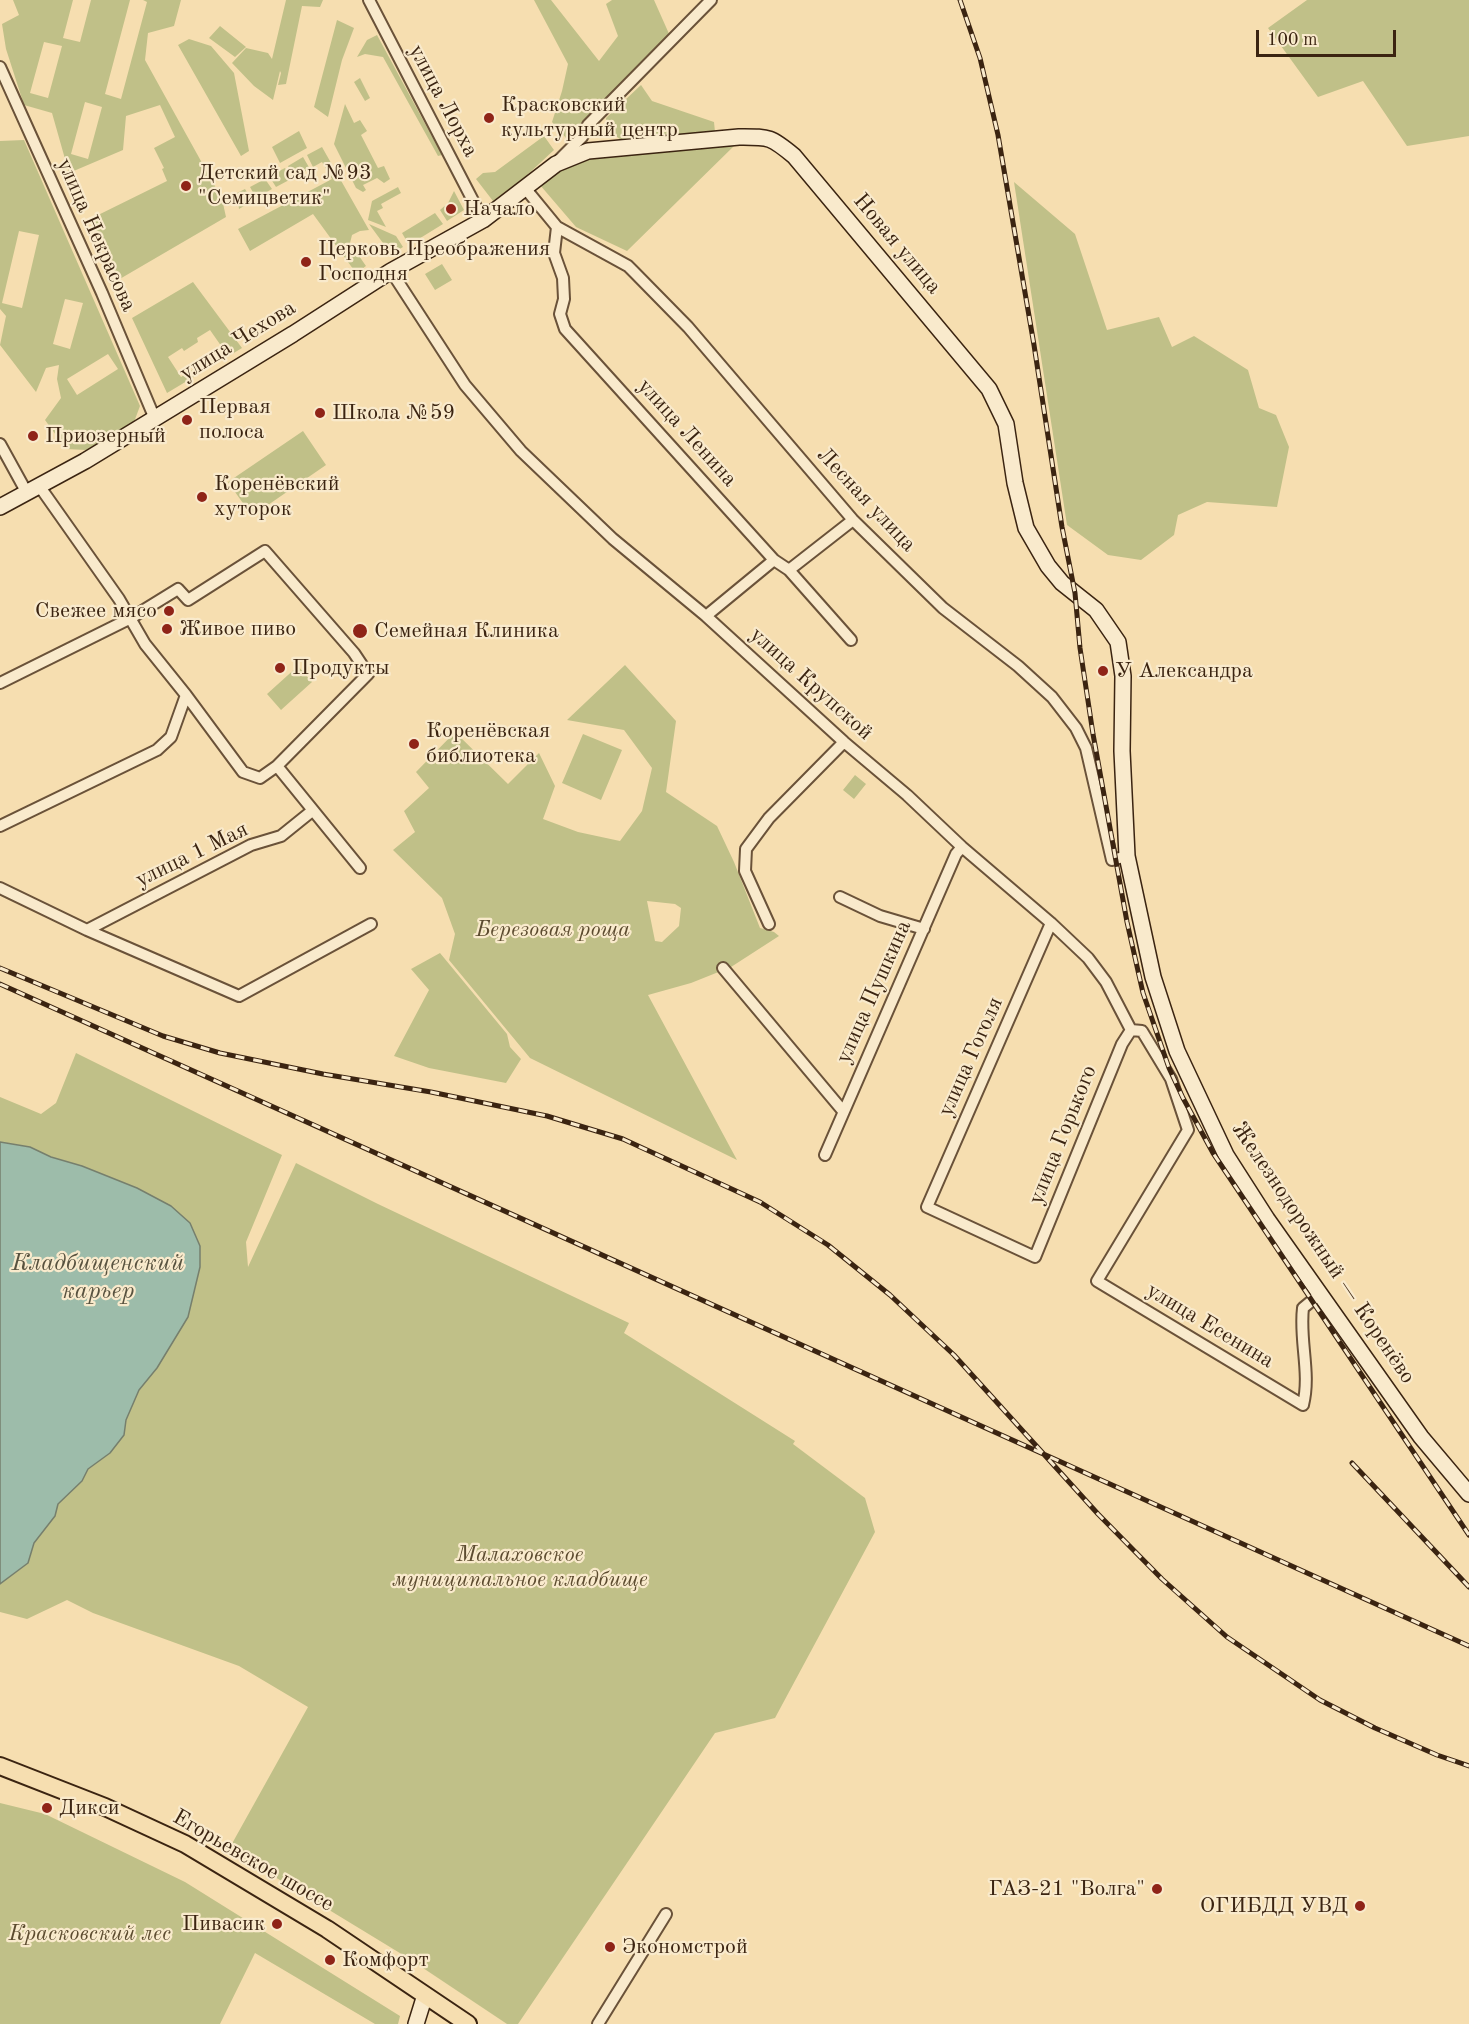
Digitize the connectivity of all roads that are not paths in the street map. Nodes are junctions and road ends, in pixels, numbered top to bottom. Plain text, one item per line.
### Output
1 (369, 0) edge
2 (711, 0) edge
3 (0, 67) edge
4 (585, 144) junction
5 (525, 188) junction
6 (483, 220) junction
7 (557, 227) junction
8 (391, 271) junction
9 (156, 419) junction
10 (0, 444) edge
11 (33, 490) junction
12 (0, 507) edge
13 (853, 520) junction
14 (774, 560) junction
15 (789, 570) junction
16 (1062, 583) joint
17 (706, 616) junction
18 (131, 618) junction
19 (851, 640) dead end
20 (0, 683) edge
21 (186, 695) junction
22 (844, 742) junction
23 (277, 766) junction
24 (312, 811) junction
25 (0, 826) edge
26 (962, 847) junction
27 (1127, 856) junction
28 (360, 868) dead end
29 (0, 888) edge
30 (840, 897) dead end
31 (1052, 923) junction
32 (371, 924) dead end
33 (769, 924) dead end
34 (924, 929) junction
35 (87, 930) junction
36 (723, 968) dead end
37 (1131, 1030) junction
38 (843, 1111) junction
39 (825, 1155) dead end
40 (1035, 1257) joint
41 (1096, 1281) joint
42 (1320, 1294) junction
43 (1469, 1494) edge
44 (0, 1766) edge
45 (666, 1914) dead end
46 (425, 1995) junction
47 (416, 2024) edge
48 (468, 2024) edge
49 (598, 2024) edge

1 - 6 street, улица Лорха
2 - 4 street
3 - 9 street, улица Некрасова
4 - 5 main road, Новая улица
4 - 16 main road, Новая улица
5 - 6 main road, улица Чехова
5 - 7 street, Лесная улица
6 - 8 main road, улица Чехова
7 - 13 street, Лесная улица
7 - 14 street, улица Ленина
8 - 9 main road, улица Чехова
8 - 17 street, улица Крупской
9 - 11 main road, улица Чехова
10 - 11 street
11 - 12 main road, улица Чехова
11 - 18 street
13 - 15 street
13 - 27 street, Лесная улица
14 - 15 street, улица Ленина
14 - 17 street
15 - 19 street, улица Ленина
16 - 27 main road, Железнодорожный — Коренёво
17 - 22 street, улица Крупской
18 - 20 street
18 - 21 street
18 - 23 street
21 - 23 street
21 - 25 street
22 - 26 street, улица Крупской
22 - 33 street
23 - 24 street
24 - 28 street
24 - 35 street, улица 1 Мая
26 - 31 street, улица Крупской
26 - 34 street, улица Пушкина
27 - 42 main road, Железнодорожный — Коренёво
29 - 35 street
30 - 34 street
31 - 37 street, улица Крупской
31 - 40 street, улица Гоголя
32 - 35 street
34 - 38 street, улица Пушкина
36 - 38 street
37 - 40 street, улица Горького
37 - 41 street, улица Крупской
38 - 39 street, улица Пушкина
41 - 42 street, улица Есенина
42 - 43 main road, Железнодорожный — Коренёво
44 - 46 main road, Егорьевское шоссе
45 - 49 street
46 - 47 main road
46 - 48 main road, Егорьевское шоссе

